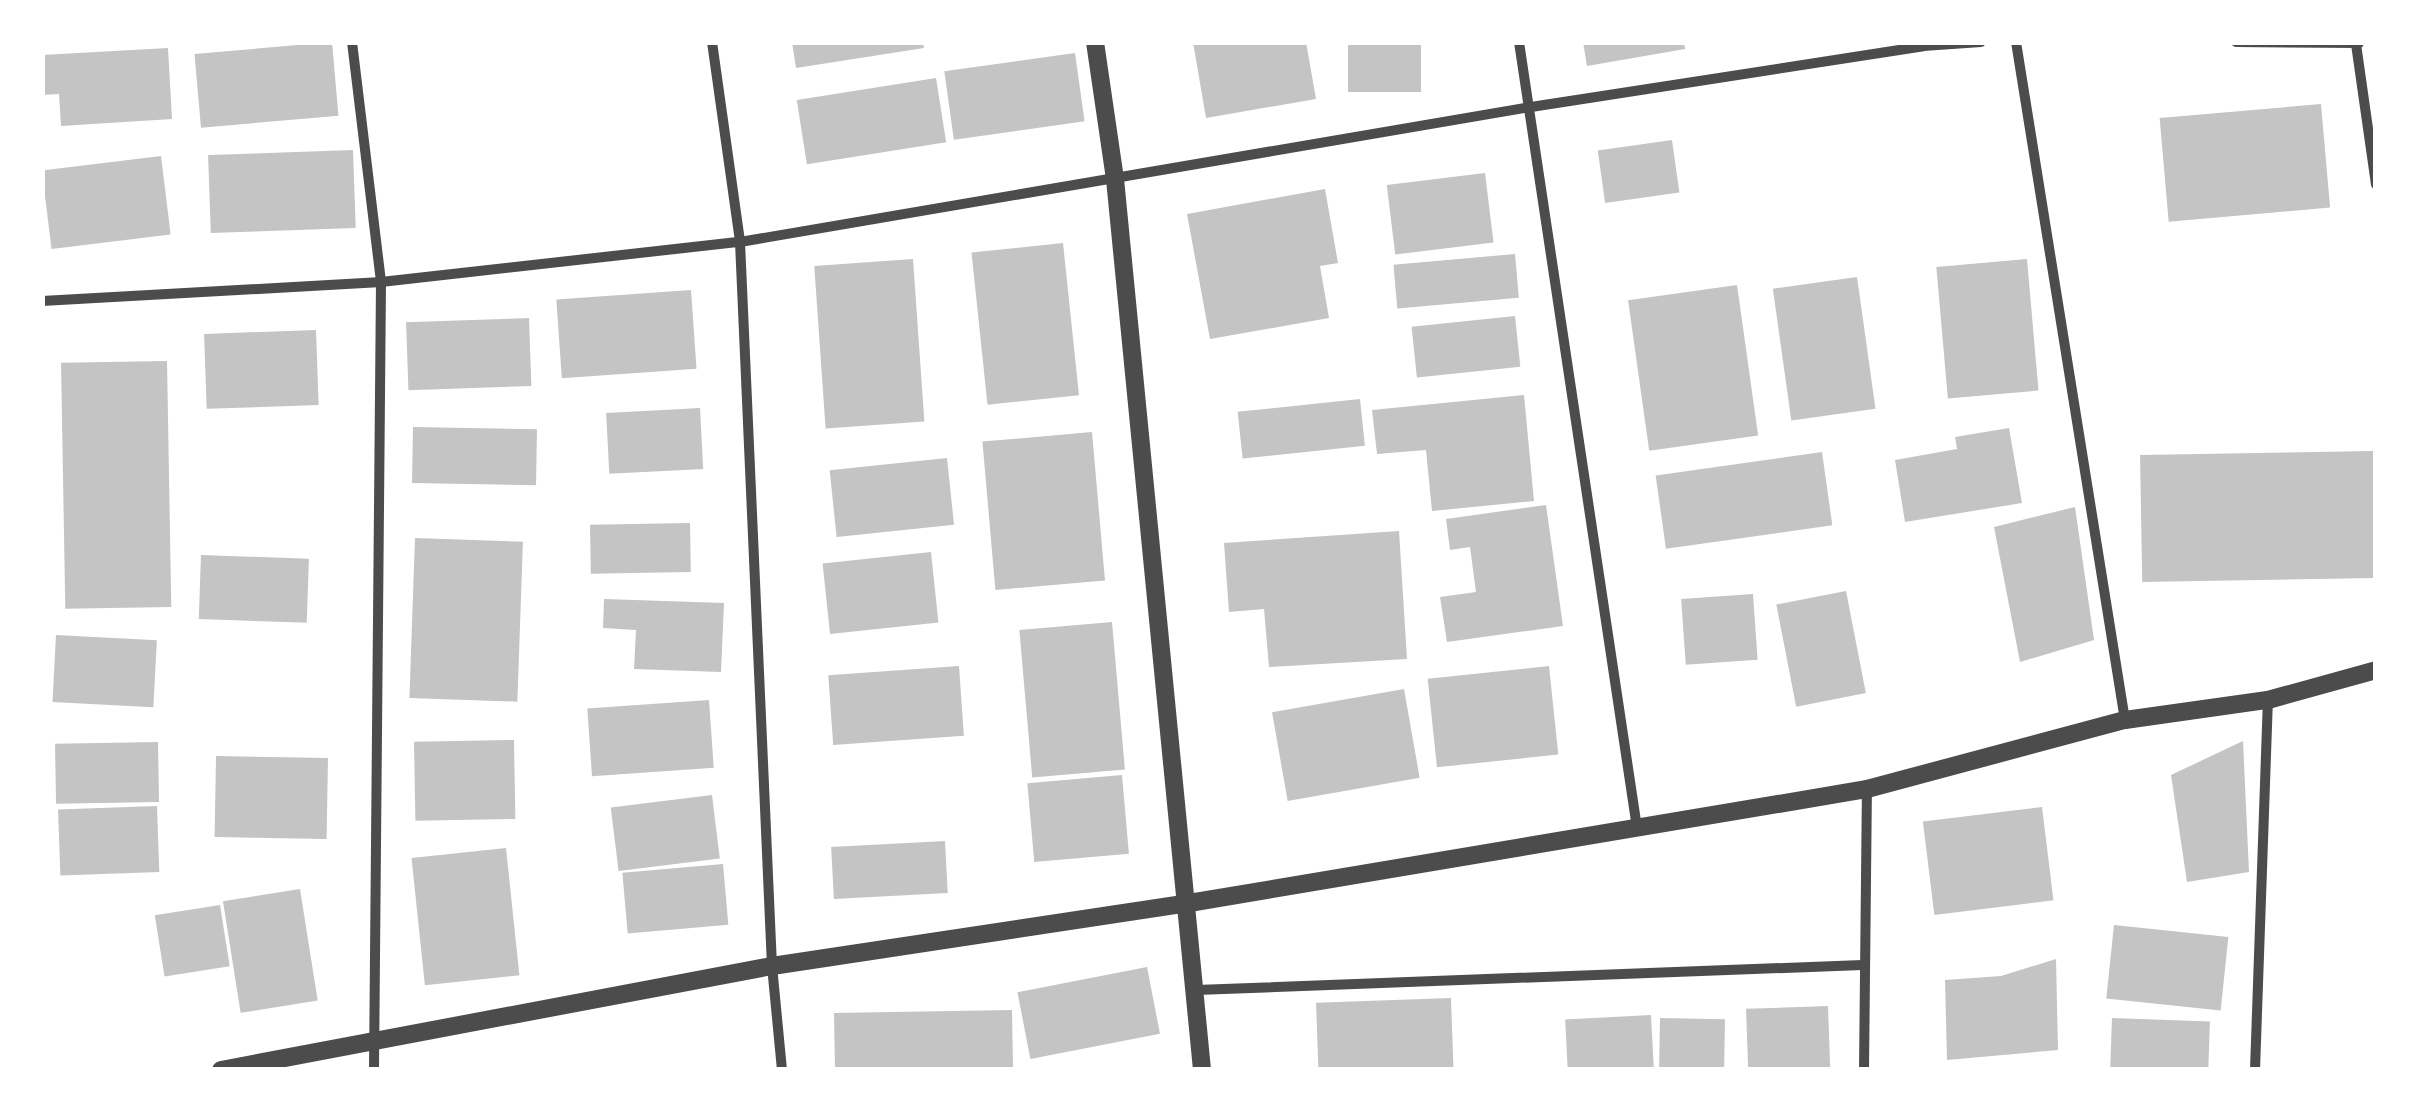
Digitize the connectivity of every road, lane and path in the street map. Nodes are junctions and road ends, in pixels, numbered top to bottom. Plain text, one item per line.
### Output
1 (352, 42) edge
2 (712, 42) edge
3 (1095, 42) edge
4 (1519, 42) edge
5 (1981, 42) edge
6 (2016, 42) edge
7 (2236, 42) edge
8 (2358, 43) edge
9 (1923, 44) edge
10 (1531, 107) junction
11 (1115, 179) junction
12 (2376, 186) edge
13 (740, 242) junction
14 (381, 282) junction
15 (42, 301) edge
16 (2376, 670) edge
17 (2268, 700) junction
18 (2125, 720) junction
19 (1867, 790) junction
20 (1637, 828) junction
21 (1183, 904) junction
22 (1864, 964) junction
23 (772, 966) junction
24 (1196, 990) junction
25 (372, 1042) junction
26 (221, 1070) edge
27 (374, 1070) edge
28 (782, 1070) edge
29 (1202, 1070) edge
30 (1864, 1070) edge
31 (2255, 1070) edge

1 - 14 street
2 - 13 street
3 - 11 street
4 - 10 street
5 - 9 street
6 - 18 street
7 - 8 street
8 - 12 street
9 - 10 street
10 - 11 street
10 - 20 street
11 - 13 street
11 - 21 street
13 - 14 street
13 - 23 street
14 - 15 street
14 - 25 street
16 - 17 street
17 - 18 street
17 - 31 street
18 - 19 street
19 - 20 street
19 - 22 street
20 - 21 street
21 - 23 street
21 - 24 street
22 - 24 street
22 - 30 street
23 - 25 street
23 - 28 street
24 - 29 street
25 - 26 street
25 - 27 street

